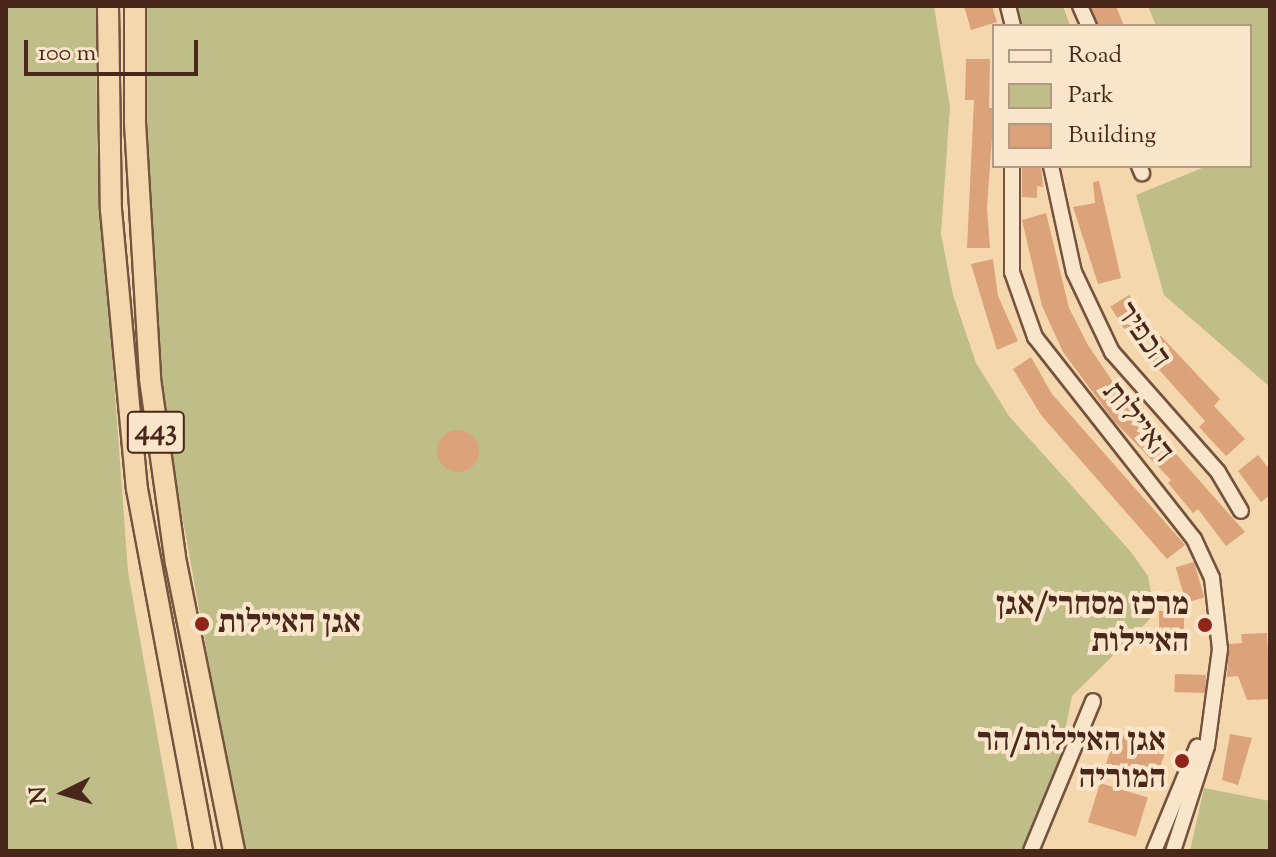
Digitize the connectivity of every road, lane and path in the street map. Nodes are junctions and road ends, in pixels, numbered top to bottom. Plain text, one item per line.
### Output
1 (108, 6) edge
2 (135, 6) edge
3 (1012, 168) edge
4 (1051, 168) edge
5 (1241, 511) dead end
6 (1093, 701) dead end
7 (1211, 713) junction
8 (205, 851) edge
9 (234, 851) edge
10 (1031, 851) edge
11 (1154, 851) edge
12 (1173, 851) edge

1 - 8 highway, 443
2 - 9 highway, 443
3 - 7 street, האיילות
4 - 5 street, הכפיר
6 - 10 street
7 - 11 street
7 - 12 street

